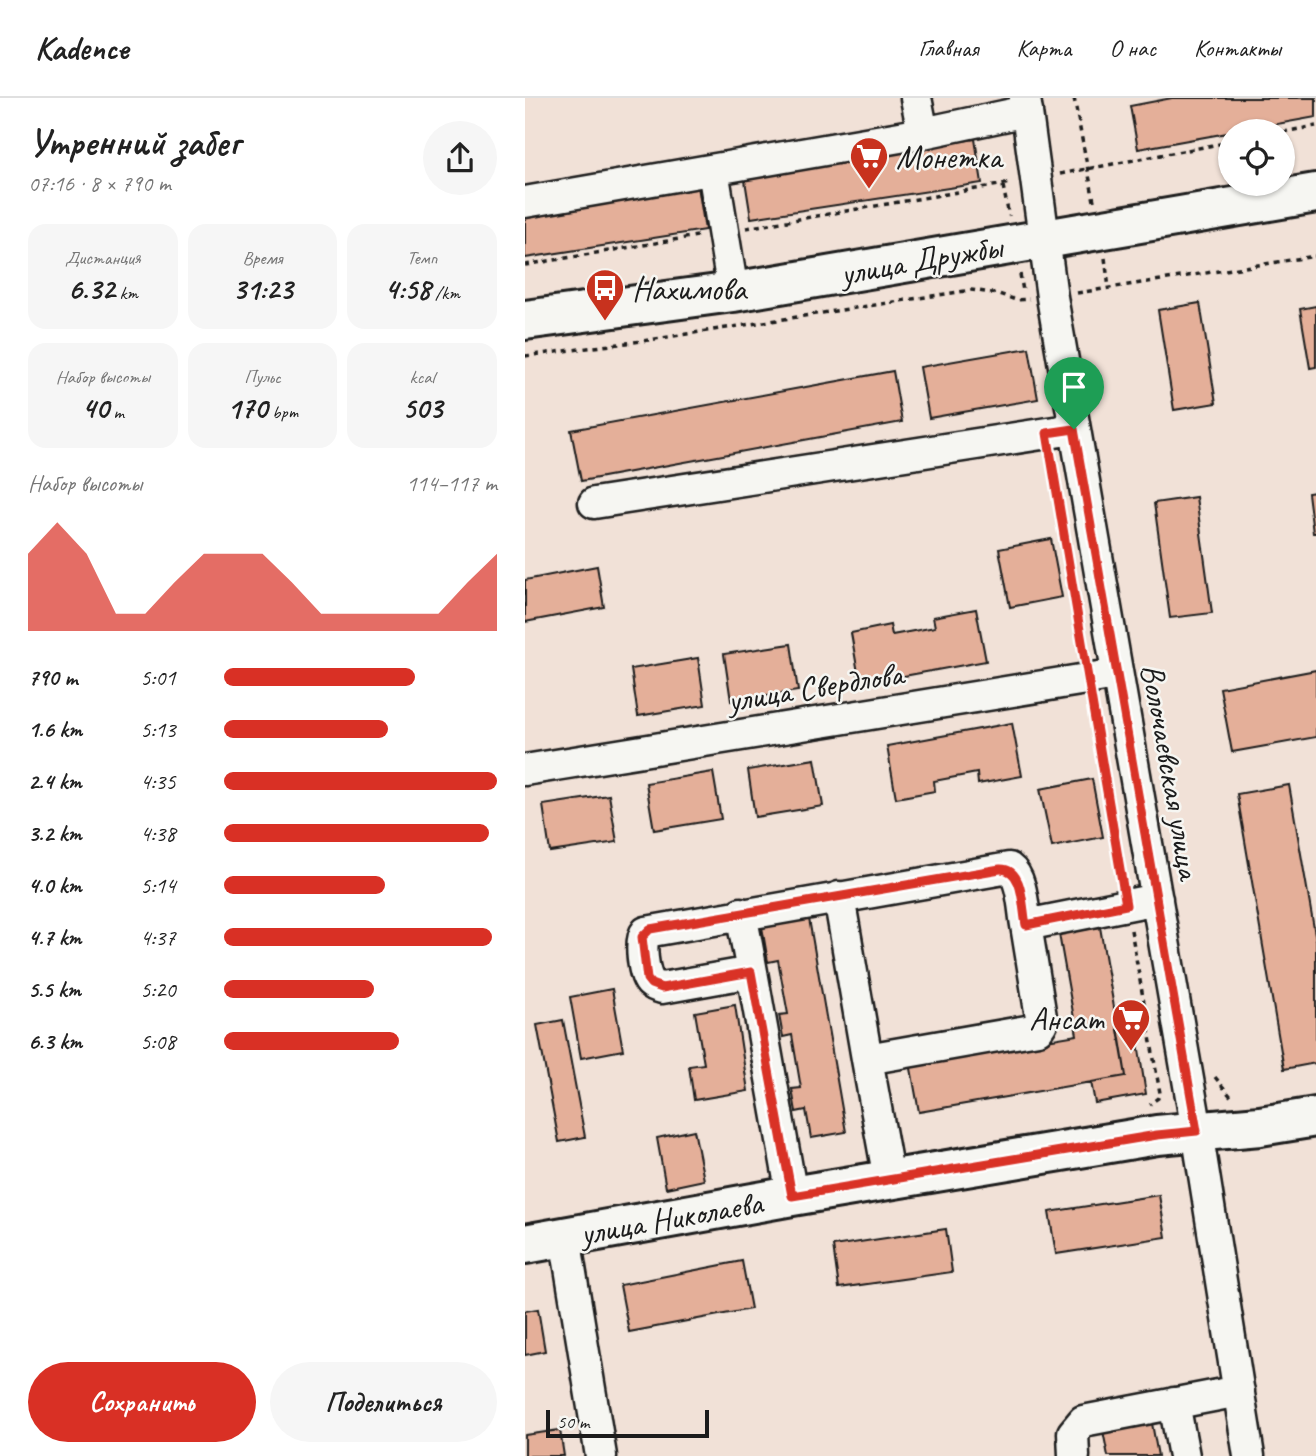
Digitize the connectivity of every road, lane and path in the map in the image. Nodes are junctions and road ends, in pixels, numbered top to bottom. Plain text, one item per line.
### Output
1 (916, 98) edge
2 (1074, 98) edge
3 (1026, 105) edge
4 (1316, 126) edge
5 (1295, 130) edge
6 (923, 133) junction
7 (1218, 144) edge
8 (1088, 169) junction
9 (713, 170) junction
10 (1052, 176) dead end
11 (1020, 182) dead end
12 (1003, 185) junction
13 (1316, 193) edge
14 (525, 202) edge
15 (1095, 202) dead end
16 (723, 232) junction
17 (1023, 242) junction
18 (1104, 256) dead end
19 (1316, 256) edge
20 (525, 265) edge
21 (1109, 288) junction
22 (733, 292) junction
23 (1070, 294) dead end
24 (1025, 299) junction
25 (1038, 299) dead end
26 (525, 320) edge
27 (525, 356) edge
28 (1061, 431) junction
29 (594, 503) dead end
30 (1117, 674) junction
31 (1088, 679) junction
32 (525, 770) edge
33 (839, 897) junction
34 (1157, 899) junction
35 (1126, 905) junction
36 (741, 914) junction
37 (1026, 925) junction
38 (751, 972) junction
39 (867, 1059) junction
40 (1148, 1105) dead end
41 (1316, 1117) edge
42 (1197, 1131) junction
43 (889, 1179) junction
44 (792, 1196) junction
45 (565, 1237) junction
46 (525, 1244) edge
47 (1239, 1391) junction
48 (1174, 1402) junction
49 (601, 1456) edge
50 (1074, 1456) edge
51 (1184, 1456) edge
52 (1249, 1456) edge

1 - 6 street
2 - 8 path
3 - 6 street
3 - 17 street, Волочаевская улица
4 - 5 path
6 - 9 street
7 - 8 path
8 - 10 path
8 - 15 path
9 - 14 street
9 - 16 street
11 - 12 path
12 - 16 path
12 - 17 path
13 - 17 main road, улица Дружбы
16 - 20 path
16 - 22 street
17 - 22 main road, улица Дружбы
17 - 24 path
17 - 28 street, Волочаевская улица
18 - 21 path
19 - 21 path
21 - 23 path
22 - 26 main road, улица Дружбы
24 - 25 path
24 - 27 path
28 - 29 street
28 - 30 street, Волочаевская улица
28 - 31 path
30 - 31 street, улица Свердлова
30 - 34 street, Волочаевская улица
31 - 32 street, улица Свердлова
31 - 35 path
33 - 36 street
33 - 37 street
33 - 39 street
34 - 35 street
34 - 42 street, Волочаевская улица
35 - 37 street
35 - 40 path
36 - 38 street
36 - 38 street
37 - 39 street
38 - 44 street
39 - 43 street
41 - 42 main road, улица Николаева
42 - 43 main road, улица Николаева
42 - 47 street, Волочаевская улица
43 - 44 main road, улица Николаева
44 - 45 main road, улица Николаева
45 - 46 main road, улица Николаева
45 - 49 street
47 - 48 street
47 - 52 street, Волочаевская улица
48 - 50 street
48 - 51 street

